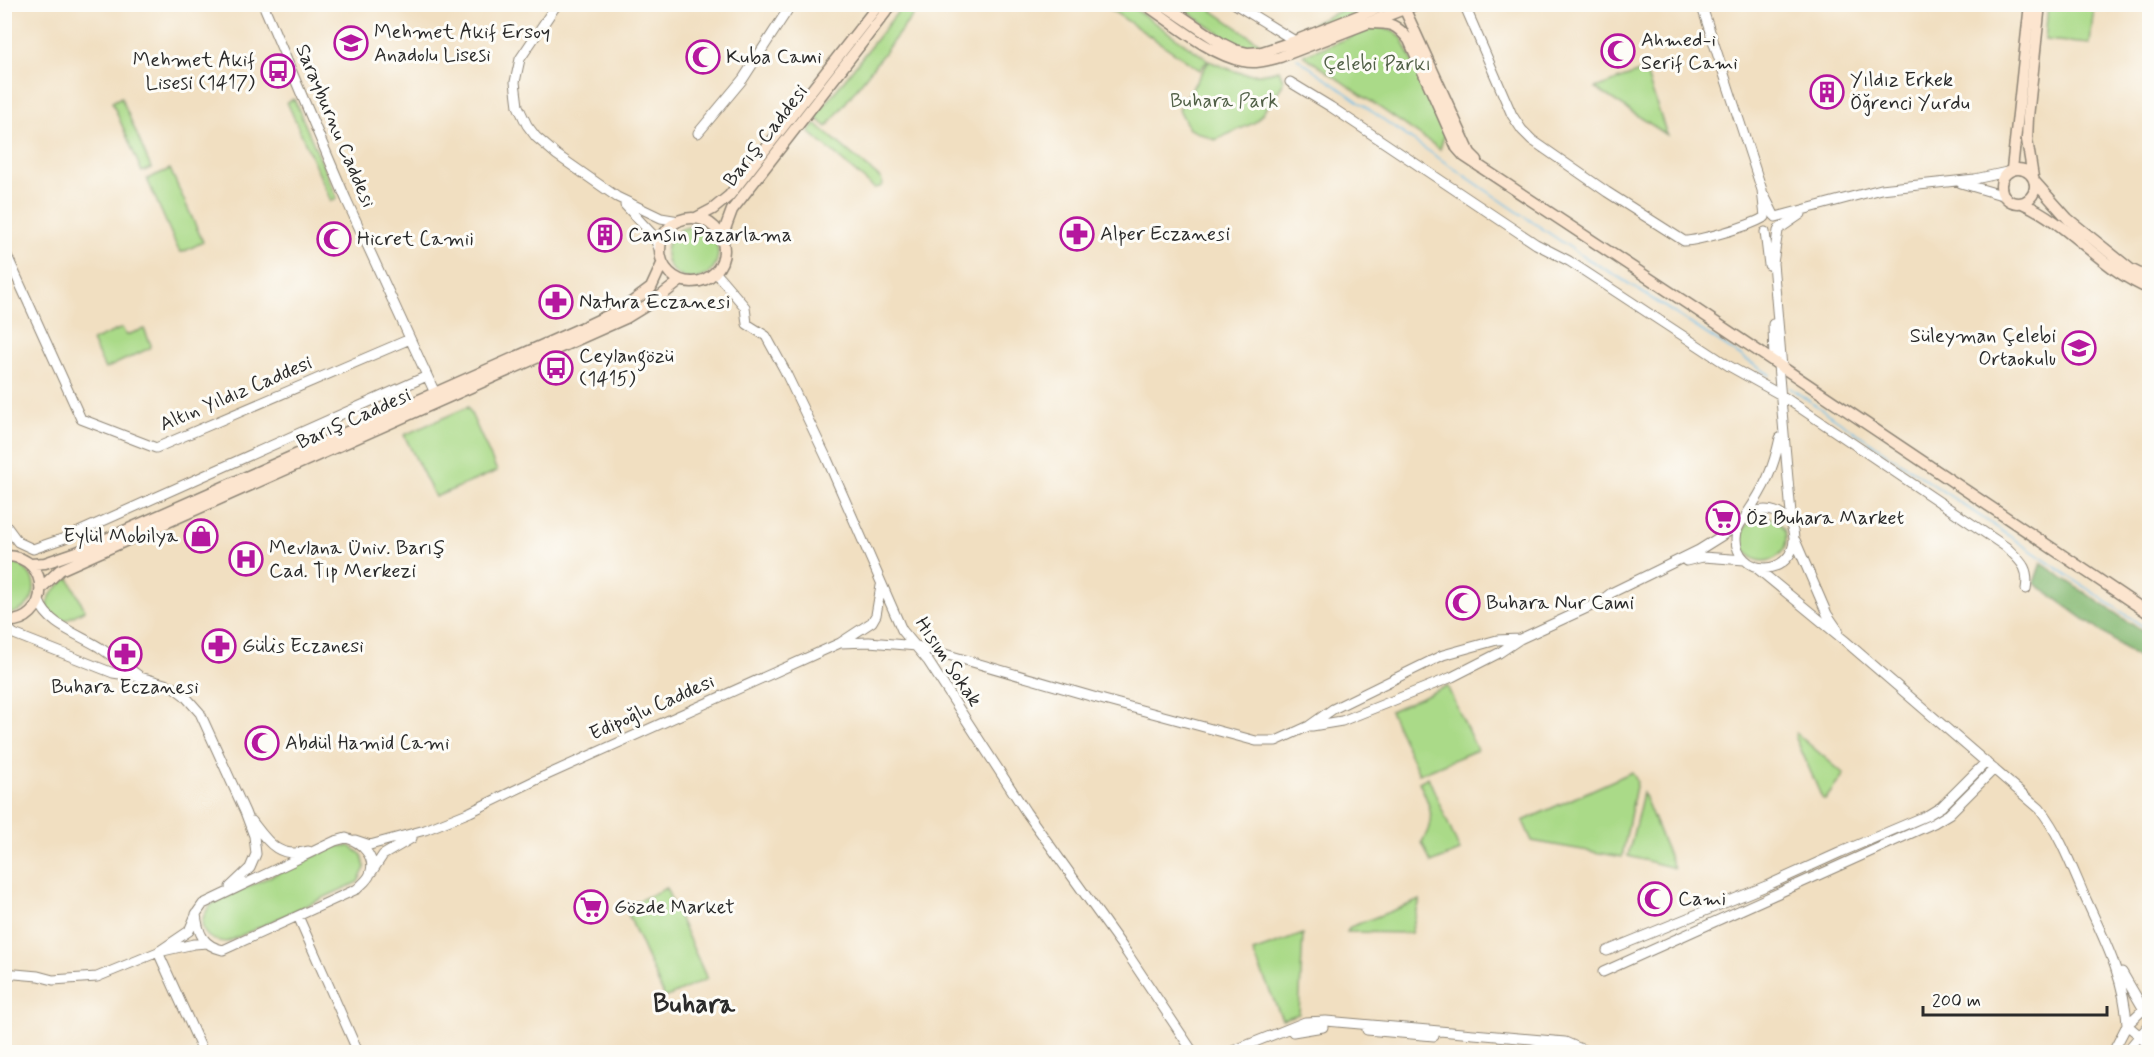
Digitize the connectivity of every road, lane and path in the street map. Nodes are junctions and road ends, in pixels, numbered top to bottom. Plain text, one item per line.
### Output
1 (263, 4) edge
2 (557, 4) edge
3 (788, 4) edge
4 (879, 4) edge
5 (892, 4) edge
6 (1145, 4) edge
7 (1163, 4) edge
8 (1235, 4) edge
9 (1388, 4) edge
10 (1417, 4) edge
11 (1464, 4) edge
12 (1701, 4) edge
13 (2030, 4) edge
14 (2040, 4) edge
15 (1249, 8) edge
16 (1405, 10) junction
17 (1371, 23) junction
18 (1295, 41) junction
19 (1290, 82) dead end
20 (698, 133) dead end
21 (2009, 171) junction
22 (2034, 179) junction
23 (1503, 181) junction
24 (1956, 182) junction
25 (2005, 196) junction
26 (617, 197) junction
27 (2022, 203) junction
28 (1810, 208) junction
29 (1769, 217) junction
30 (696, 218) junction
31 (679, 220) junction
32 (1737, 229) junction
33 (1778, 230) junction
34 (1764, 231) junction
35 (722, 237) junction
36 (4, 249) edge
37 (660, 251) junction
38 (663, 264) junction
39 (716, 273) junction
40 (2150, 279) edge
41 (680, 281) junction
42 (2150, 289) edge
43 (410, 339) junction
44 (1778, 365) junction
45 (427, 376) junction
46 (435, 393) junction
47 (1780, 396) junction
48 (1782, 430) junction
49 (1742, 521) junction
50 (4, 523) edge
51 (1793, 531) junction
52 (5, 555) edge
53 (1749, 563) junction
54 (31, 564) junction
55 (1672, 565) junction
56 (881, 586) junction
57 (41, 588) junction
58 (2026, 589) dead end
59 (39, 601) junction
60 (2150, 614) edge
61 (4, 623) edge
62 (1520, 639) junction
63 (1844, 640) junction
64 (840, 644) junction
65 (916, 646) junction
66 (140, 677) junction
67 (1309, 726) junction
68 (1986, 762) junction
69 (1994, 769) junction
70 (245, 812) junction
71 (425, 830) junction
72 (355, 840) junction
73 (326, 845) junction
74 (370, 875) junction
75 (222, 894) junction
76 (196, 914) junction
77 (298, 916) junction
78 (207, 943) junction
79 (2109, 947) junction
80 (1607, 951) dead end
81 (158, 952) junction
82 (1603, 972) dead end
83 (4, 973) edge
84 (2147, 1008) edge
85 (2150, 1024) edge
86 (2127, 1025) junction
87 (2140, 1036) junction
88 (2150, 1048) edge
89 (203, 1053) edge
90 (358, 1053) edge
91 (1193, 1053) edge
92 (1230, 1053) edge
93 (1246, 1053) edge
94 (1569, 1053) edge
95 (1588, 1053) edge
96 (2114, 1053) edge
97 (2127, 1053) edge

1 - 43 street, Sarayburnu Caddesi
2 - 26 street
3 - 20 street
4 - 30 main road, Barış Caddesi
5 - 35 main road, Barış Caddesi
6 - 17 main road
7 - 18 main road
8 - 15 street
9 - 18 main road
10 - 16 main road
11 - 32 street
12 - 29 street
13 - 21 main road
14 - 22 main road
15 - 18 street
16 - 17 main road
16 - 23 main road
17 - 23 main road
19 - 47 street
21 - 22 main road
21 - 24 street
21 - 25 main road
22 - 27 main road
22 - 40 main road
23 - 44 main road
24 - 25 street
24 - 28 street
25 - 27 main road
26 - 31 street
26 - 37 street
27 - 42 main road
28 - 29 street
28 - 33 street
29 - 32 street
29 - 33 street
29 - 34 street
30 - 31 main road
30 - 35 main road
31 - 37 main road
32 - 34 street
33 - 34 street
33 - 44 street
34 - 44 street
35 - 39 main road
36 - 43 street, Altın Yıldız Caddesi
37 - 38 main road
38 - 41 main road
38 - 46 main road, Barış Caddesi
39 - 41 main road
39 - 56 street, Hısım Sokak
41 - 57 main road, Barış Caddesi
43 - 45 street, Sarayburnu Caddesi
44 - 47 street
44 - 60 main road
45 - 46 street, Sarayburnu Caddesi
45 - 50 street, Barış Caddesi
46 - 54 main road, Barış Caddesi
47 - 48 street
47 - 58 street
48 - 49 street
48 - 51 street
49 - 51 street
49 - 53 street
49 - 55 street
51 - 53 street
51 - 63 street
52 - 54 main road
53 - 55 street
53 - 63 street
54 - 57 main road
55 - 62 street
56 - 64 street
56 - 65 street, Hısım Sokak
57 - 59 main road
59 - 61 main road
59 - 66 street
61 - 66 street
62 - 67 street
62 - 67 street
63 - 68 street
64 - 65 street, Edipoğlu Caddesi
64 - 71 street, Edipoğlu Caddesi
65 - 67 street, Edipoğlu Caddesi
65 - 91 street, Hısım Sokak
66 - 70 street
68 - 69 street
68 - 80 street
69 - 79 street
69 - 82 street
70 - 73 street
70 - 75 street
71 - 72 street
71 - 74 street
72 - 73 street
72 - 74 street
73 - 75 street
74 - 77 street
75 - 76 street
76 - 78 street
76 - 81 street
77 - 78 street
77 - 90 street
78 - 81 street
79 - 84 street
79 - 86 street
81 - 83 street
81 - 89 street
84 - 86 street
85 - 87 street
86 - 87 street
86 - 96 street
87 - 88 street
87 - 97 street
92 - 95 street
93 - 94 street

